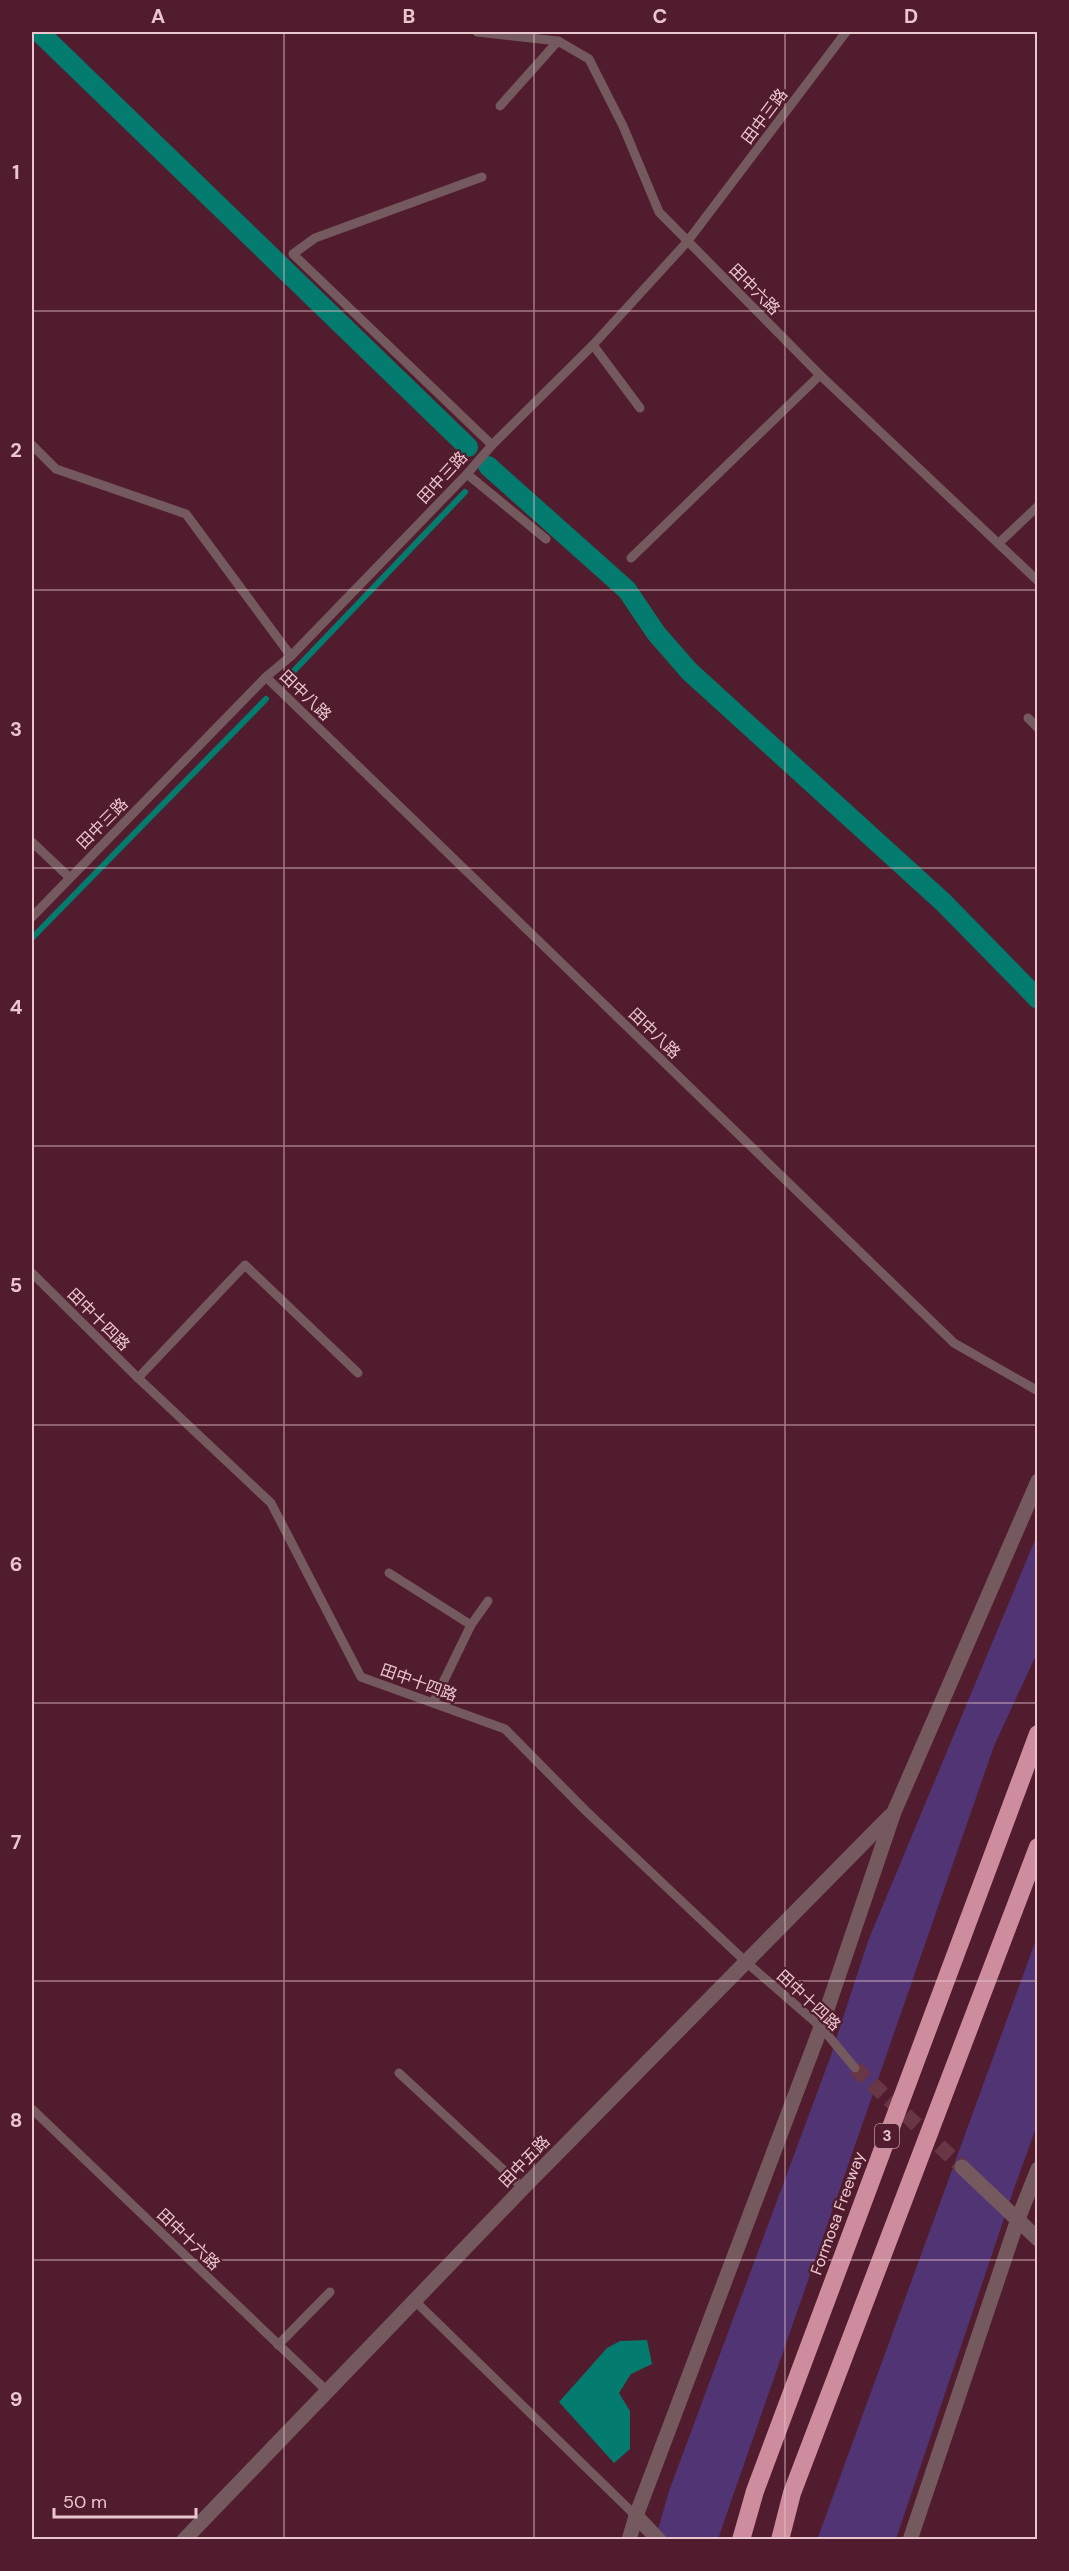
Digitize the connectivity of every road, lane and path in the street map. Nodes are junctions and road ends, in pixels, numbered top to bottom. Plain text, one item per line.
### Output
1 (477, 32) edge
2 (846, 32) edge
3 (558, 41) junction
4 (500, 106) dead end
5 (482, 177) dead end
6 (687, 242) junction
7 (593, 345) junction
8 (820, 375) junction
9 (640, 408) dead end
10 (32, 445) edge
11 (492, 445) junction
12 (467, 474) junction
13 (1038, 506) edge
14 (546, 539) dead end
15 (999, 543) junction
16 (631, 558) dead end
17 (1038, 581) edge
18 (291, 656) junction
19 (266, 677) junction
20 (1028, 718) dead end
21 (1038, 728) edge
22 (32, 842) edge
23 (69, 877) junction
24 (32, 918) edge
25 (32, 1273) edge
26 (358, 1373) dead end
27 (138, 1378) junction
28 (1038, 1391) edge
29 (1038, 1481) edge
30 (389, 1573) dead end
31 (488, 1601) dead end
32 (471, 1625) junction
33 (433, 1703) junction
34 (1038, 1734) edge
35 (894, 1812) junction
36 (1038, 1847) edge
37 (746, 1962) junction
38 (821, 2027) junction
39 (855, 2068) tunnel mouth
40 (399, 2073) dead end
41 (32, 2109) edge
42 (962, 2167) tunnel mouth
43 (1038, 2169) edge
44 (523, 2188) junction
45 (1018, 2219) junction
46 (1038, 2239) edge
47 (330, 2292) dead end
48 (415, 2301) junction
49 (278, 2344) junction
50 (326, 2390) junction
51 (636, 2516) junction
52 (184, 2540) edge
53 (629, 2540) edge
54 (659, 2540) edge
55 (741, 2540) edge
56 (780, 2540) edge
57 (910, 2540) edge

1 - 3 lane, 田中六路
2 - 6 lane, 田中三路
3 - 4 lane
3 - 6 lane, 田中六路
5 - 11 lane
6 - 7 lane, 田中三路
6 - 8 lane, 田中六路
7 - 9 lane
7 - 11 lane, 田中三路
8 - 15 lane, 田中六路
8 - 16 lane
10 - 18 lane, 田中八路
11 - 12 lane, 田中三路
12 - 14 lane
12 - 18 lane, 田中三路
13 - 15 lane
15 - 17 lane, 田中六路
18 - 19 lane, 田中三路
19 - 23 lane, 田中三路
19 - 28 lane, 田中八路
20 - 21 lane
22 - 23 lane
23 - 24 lane, 田中三路
25 - 27 lane, 田中十四路
26 - 27 lane
27 - 33 lane, 田中十四路
29 - 35 street
30 - 32 lane
31 - 32 lane
32 - 33 lane
33 - 37 lane, 田中十四路
34 - 55 highway, Formosa Freeway / 3
35 - 37 street, 田中五路
35 - 38 street
36 - 56 highway, 3
37 - 38 lane, 田中十四路
37 - 44 street, 田中五路
38 - 39 lane, 田中十四路
38 - 51 street
40 - 44 lane
41 - 49 lane, 田中十六路
42 - 45 street
43 - 45 street
44 - 48 street, 田中五路
45 - 46 street
45 - 57 street
47 - 49 lane
48 - 50 street, 田中五路
48 - 51 lane
49 - 50 lane, 田中十六路
50 - 52 street, 田中五路
51 - 53 street
51 - 54 street

